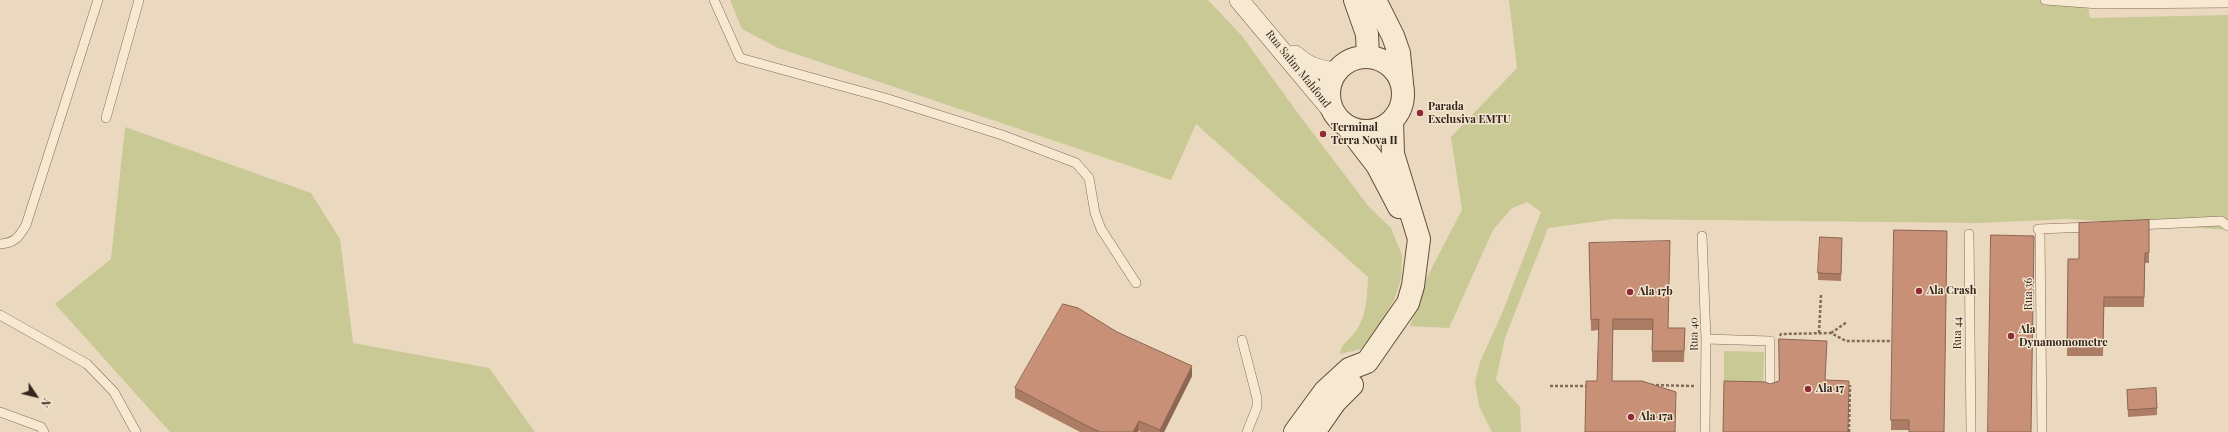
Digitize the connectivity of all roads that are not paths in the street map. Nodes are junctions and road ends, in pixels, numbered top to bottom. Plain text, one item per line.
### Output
1 (98, 0) edge
2 (139, 0) edge
3 (714, 0) edge
4 (1239, 0) edge
5 (1355, 0) edge
6 (1375, 0) edge
7 (2045, 0) edge
8 (2098, 2) edge
9 (2228, 3) edge
10 (1263, 26) junction
11 (1368, 57) junction
12 (1337, 72) junction
13 (1403, 90) junction
14 (106, 118) dead end
15 (1340, 119) junction
16 (1392, 121) junction
17 (2126, 225) edge
18 (2102, 226) edge
19 (2228, 226) edge
20 (1969, 234) dead end
21 (1702, 236) dead end
22 (1419, 239) junction
23 (0, 244) edge
24 (1136, 283) dead end
25 (0, 316) edge
26 (1706, 339) junction
27 (1242, 340) dead end
28 (1770, 385) edge
29 (1330, 397) junction
30 (0, 412) edge
31 (44, 432) edge
32 (136, 432) edge
33 (1247, 432) edge
34 (1295, 432) edge
35 (1314, 432) edge
36 (1705, 432) edge
37 (1970, 432) edge
38 (2042, 432) edge

1 - 23 lane
2 - 14 lane
3 - 24 lane
4 - 10 street, Rua Salim Mahfoud
5 - 11 street
6 - 13 street
7 - 8 lane
8 - 9 lane
10 - 12 street, Rua Salim Mahfoud
10 - 15 street, Rua Salim Mahfoud
11 - 12 street
11 - 13 street
12 - 15 street
13 - 16 street
15 - 16 street
15 - 22 street
16 - 22 street
17 - 19 lane
18 - 38 lane, Rua 36
20 - 37 lane, Rua 44
21 - 26 lane, Rua 40
22 - 29 street
25 - 32 lane
26 - 28 lane
26 - 36 lane, Rua 40
27 - 33 lane
29 - 34 street
29 - 35 street
30 - 31 lane

